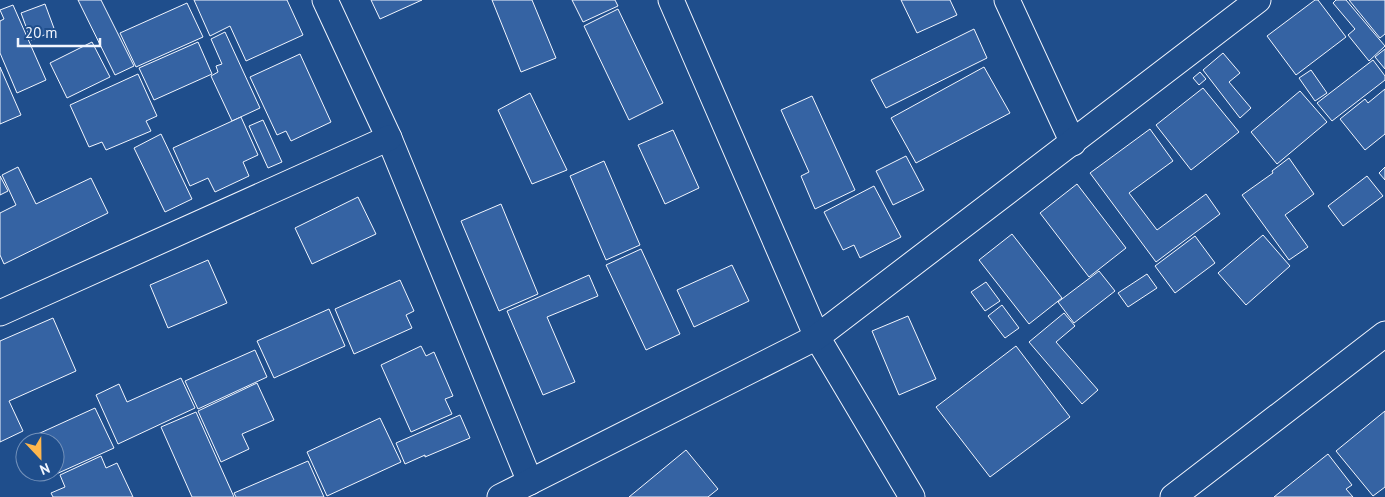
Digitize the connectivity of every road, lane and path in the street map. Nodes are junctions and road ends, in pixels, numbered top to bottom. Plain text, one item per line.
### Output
1 (325, 0) edge
2 (670, 0) edge
3 (1007, 0) edge
4 (1258, 0) edge
5 (389, 138) junction
6 (1073, 143) junction
7 (0, 313) edge
8 (1385, 334) edge
9 (817, 337) junction
10 (530, 482) junction
11 (500, 497) edge
12 (912, 497) edge
13 (1173, 497) edge

1 - 5 street
2 - 9 street
3 - 6 street
4 - 6 street
5 - 7 street
5 - 10 street
6 - 9 street
8 - 13 street
9 - 10 street
9 - 12 street
10 - 11 street

